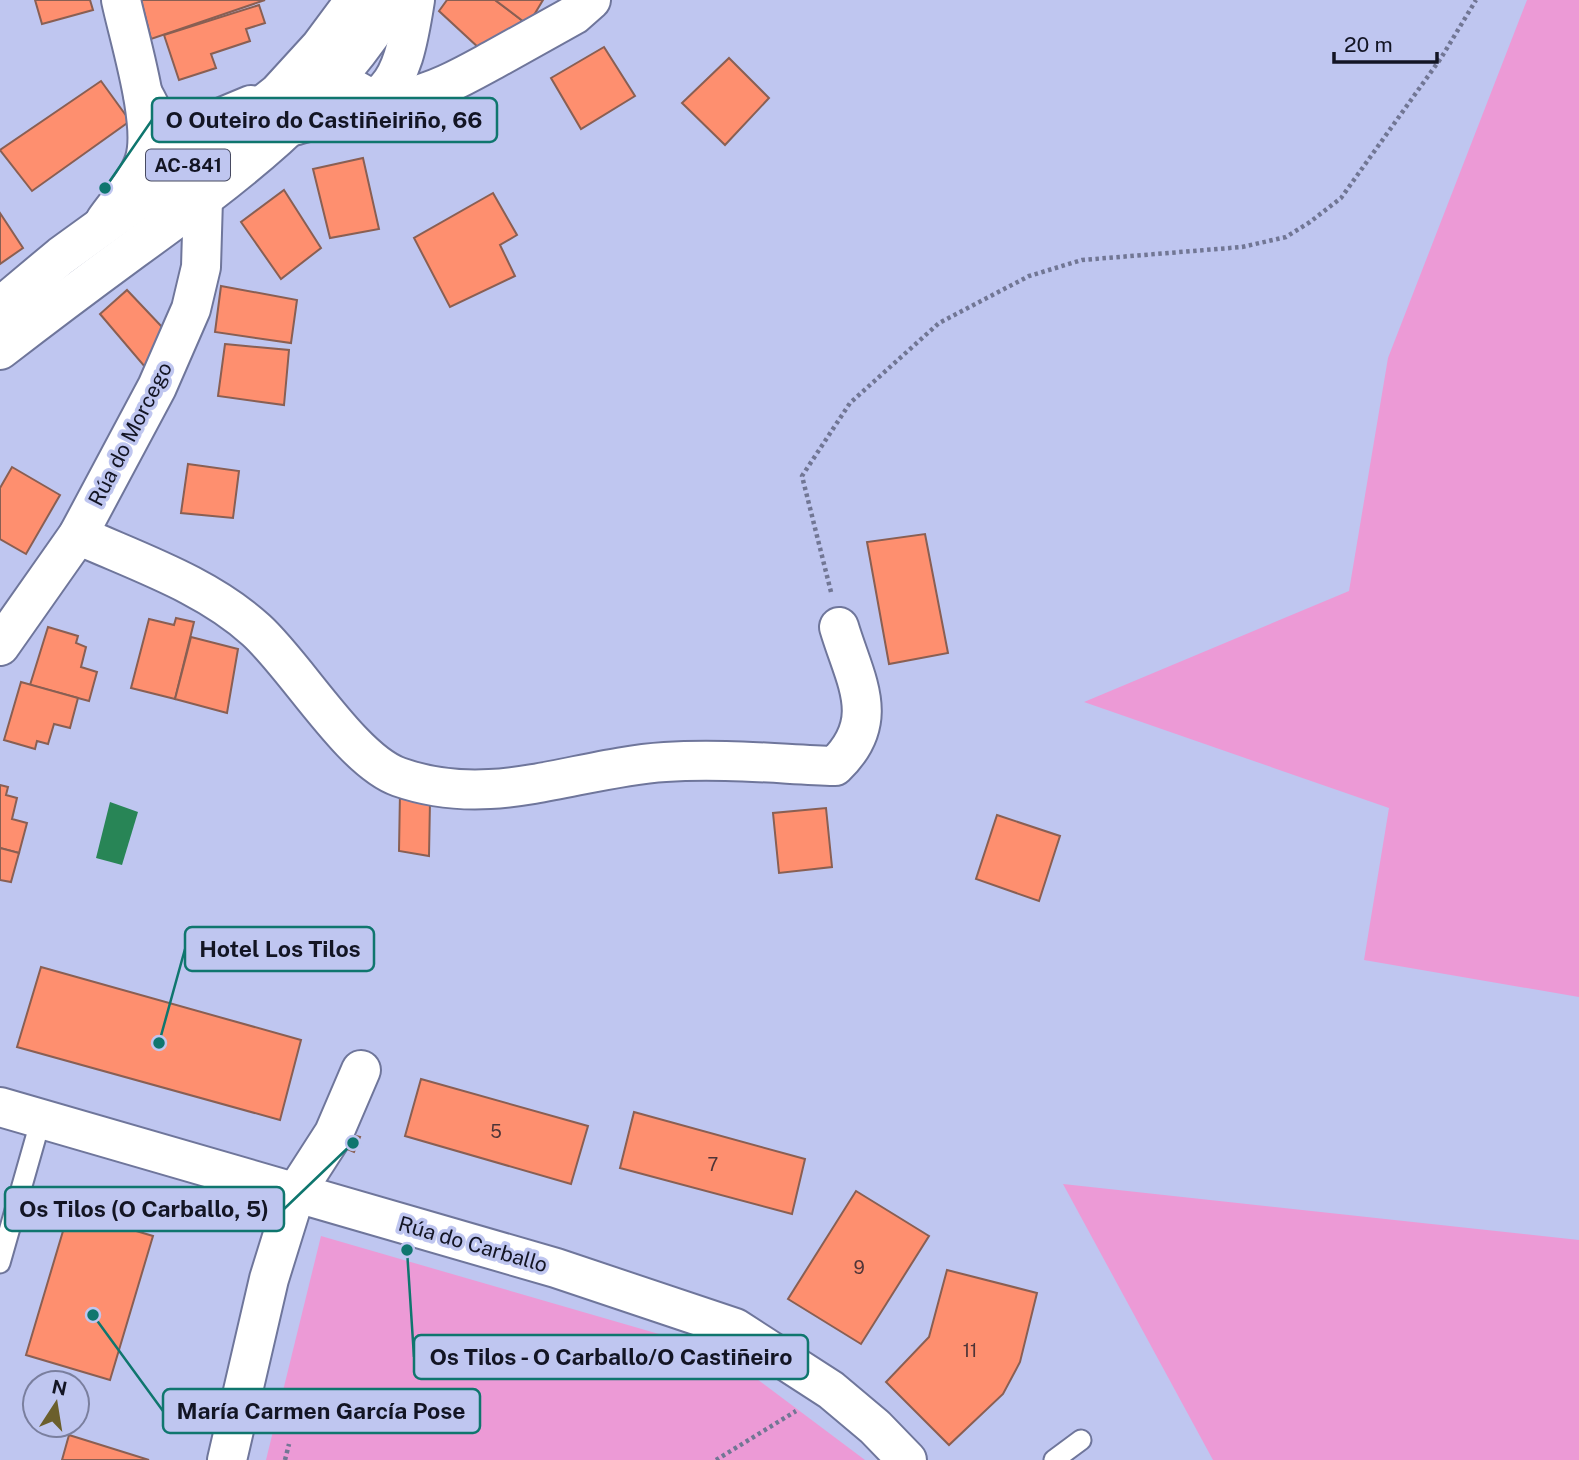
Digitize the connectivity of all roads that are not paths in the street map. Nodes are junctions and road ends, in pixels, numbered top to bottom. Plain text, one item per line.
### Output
1 (121, 0) edge
2 (393, 0) edge
3 (415, 0) edge
4 (591, 0) edge
5 (364, 17) edge
6 (407, 52) junction
7 (491, 61) junction
8 (335, 70) junction
9 (141, 90) junction
10 (381, 97) junction
11 (285, 109) junction
12 (202, 199) junction
13 (139, 200) junction
14 (99, 228) junction
15 (26, 297) edge
16 (0, 307) edge
17 (0, 337) edge
18 (0, 349) edge
19 (78, 535) junction
20 (839, 627) road end
21 (0, 646) edge
22 (361, 1070) dead end
23 (0, 1107) edge
24 (41, 1119) junction
25 (296, 1192) junction
26 (0, 1263) edge
27 (1081, 1440) dead end
28 (227, 1460) edge
29 (907, 1460) edge
30 (1054, 1460) edge

1 - 9 street
2 - 5 street, AC-841
3 - 6 street
4 - 7 street
5 - 6 street
5 - 8 street, AC-841
5 - 11 street, AC-841
6 - 7 street
6 - 10 street
7 - 10 street
8 - 10 street
8 - 11 street, AC-841
8 - 13 street
9 - 11 street
9 - 14 street
10 - 11 street
11 - 12 street, AC-841
11 - 13 street, AC-841
12 - 15 street, AC-841
12 - 19 street, Rúa do Morcego
13 - 14 street, AC-841
14 - 15 street, AC-841
15 - 16 street, AC-841
15 - 17 lane
15 - 18 street, AC-841
19 - 20 street
19 - 21 street, Rúa do Morcego
22 - 25 street
23 - 24 street, Rúa do Carballo
24 - 25 street, Rúa do Carballo
24 - 26 lane
25 - 28 street
25 - 29 street, Rúa do Carballo
27 - 30 lane

